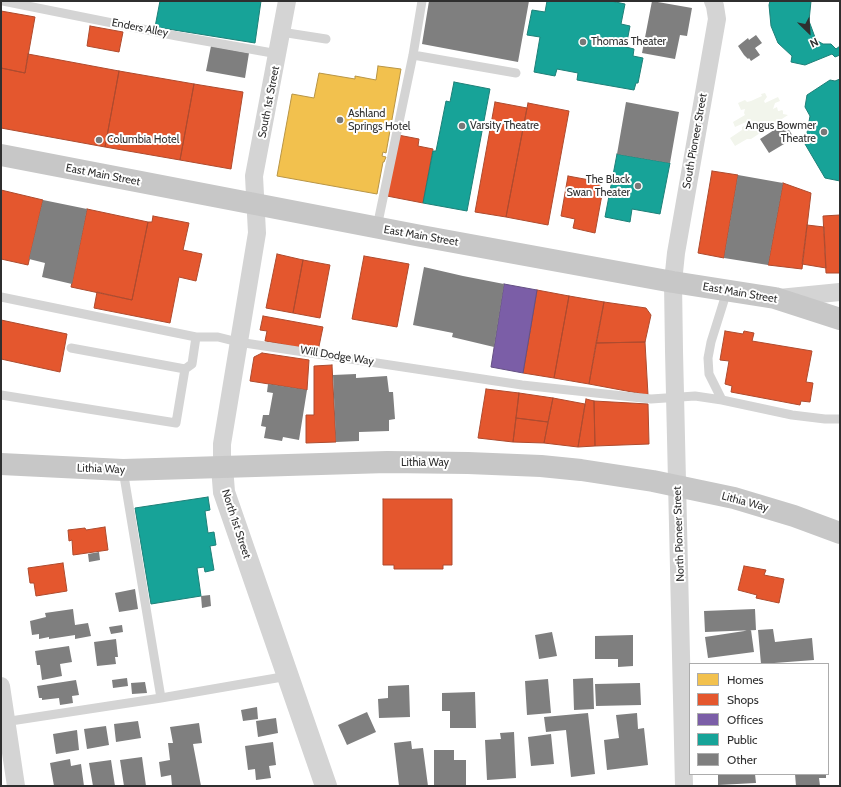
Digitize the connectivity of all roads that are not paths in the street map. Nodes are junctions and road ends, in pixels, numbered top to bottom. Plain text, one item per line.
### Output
1 (3, 1) edge
2 (287, 1) edge
3 (422, 1) edge
4 (713, 1) edge
5 (281, 32) junction
6 (326, 39) dead end
7 (278, 54) junction
8 (413, 55) junction
9 (516, 73) dead end
10 (1, 155) edge
11 (256, 204) junction
12 (377, 228) junction
13 (673, 282) junction
14 (727, 291) junction
15 (840, 292) edge
16 (1, 297) edge
17 (775, 298) junction
18 (840, 319) edge
19 (196, 337) junction
20 (238, 342) junction
21 (71, 348) dead end
22 (185, 369) junction
23 (1, 395) edge
24 (676, 398) junction
25 (722, 400) junction
26 (840, 419) edge
27 (1, 464) edge
28 (222, 467) junction
29 (123, 470) junction
30 (677, 486) junction
31 (840, 533) edge
32 (289, 676) junction
33 (1, 686) edge
34 (161, 698) junction
35 (4, 722) edge
36 (16, 786) edge
37 (326, 786) edge
38 (684, 786) edge

1 - 7 lane, Enders Alley
2 - 5 street, South 1st Street
3 - 8 lane
4 - 13 street, South Pioneer Street
5 - 6 lane
5 - 7 street, South 1st Street
7 - 11 street, South 1st Street
8 - 9 lane
8 - 12 lane
10 - 11 main road, East Main Street
11 - 12 main road, East Main Street
11 - 20 street, North 1st Street
12 - 13 main road, East Main Street
13 - 14 main road, East Main Street
13 - 24 street, North Pioneer Street
14 - 17 main road, East Main Street
14 - 25 lane
15 - 17 street
16 - 19 lane, Will Dodge Way
17 - 18 main road, East Main Street
19 - 20 lane, Will Dodge Way
19 - 22 lane
20 - 24 lane, Will Dodge Way
20 - 28 street, North 1st Street
21 - 22 lane
22 - 23 lane
24 - 25 lane, Will Dodge Way
24 - 30 street, North Pioneer Street
25 - 26 lane, Will Dodge Way
27 - 29 main road, Lithia Way
28 - 29 main road, Lithia Way
28 - 30 main road, Lithia Way
28 - 32 street, North 1st Street
29 - 34 lane
30 - 31 main road, Lithia Way
30 - 38 street, North Pioneer Street
32 - 34 lane
32 - 37 street, North 1st Street
33 - 35 street
34 - 35 lane
35 - 36 street

